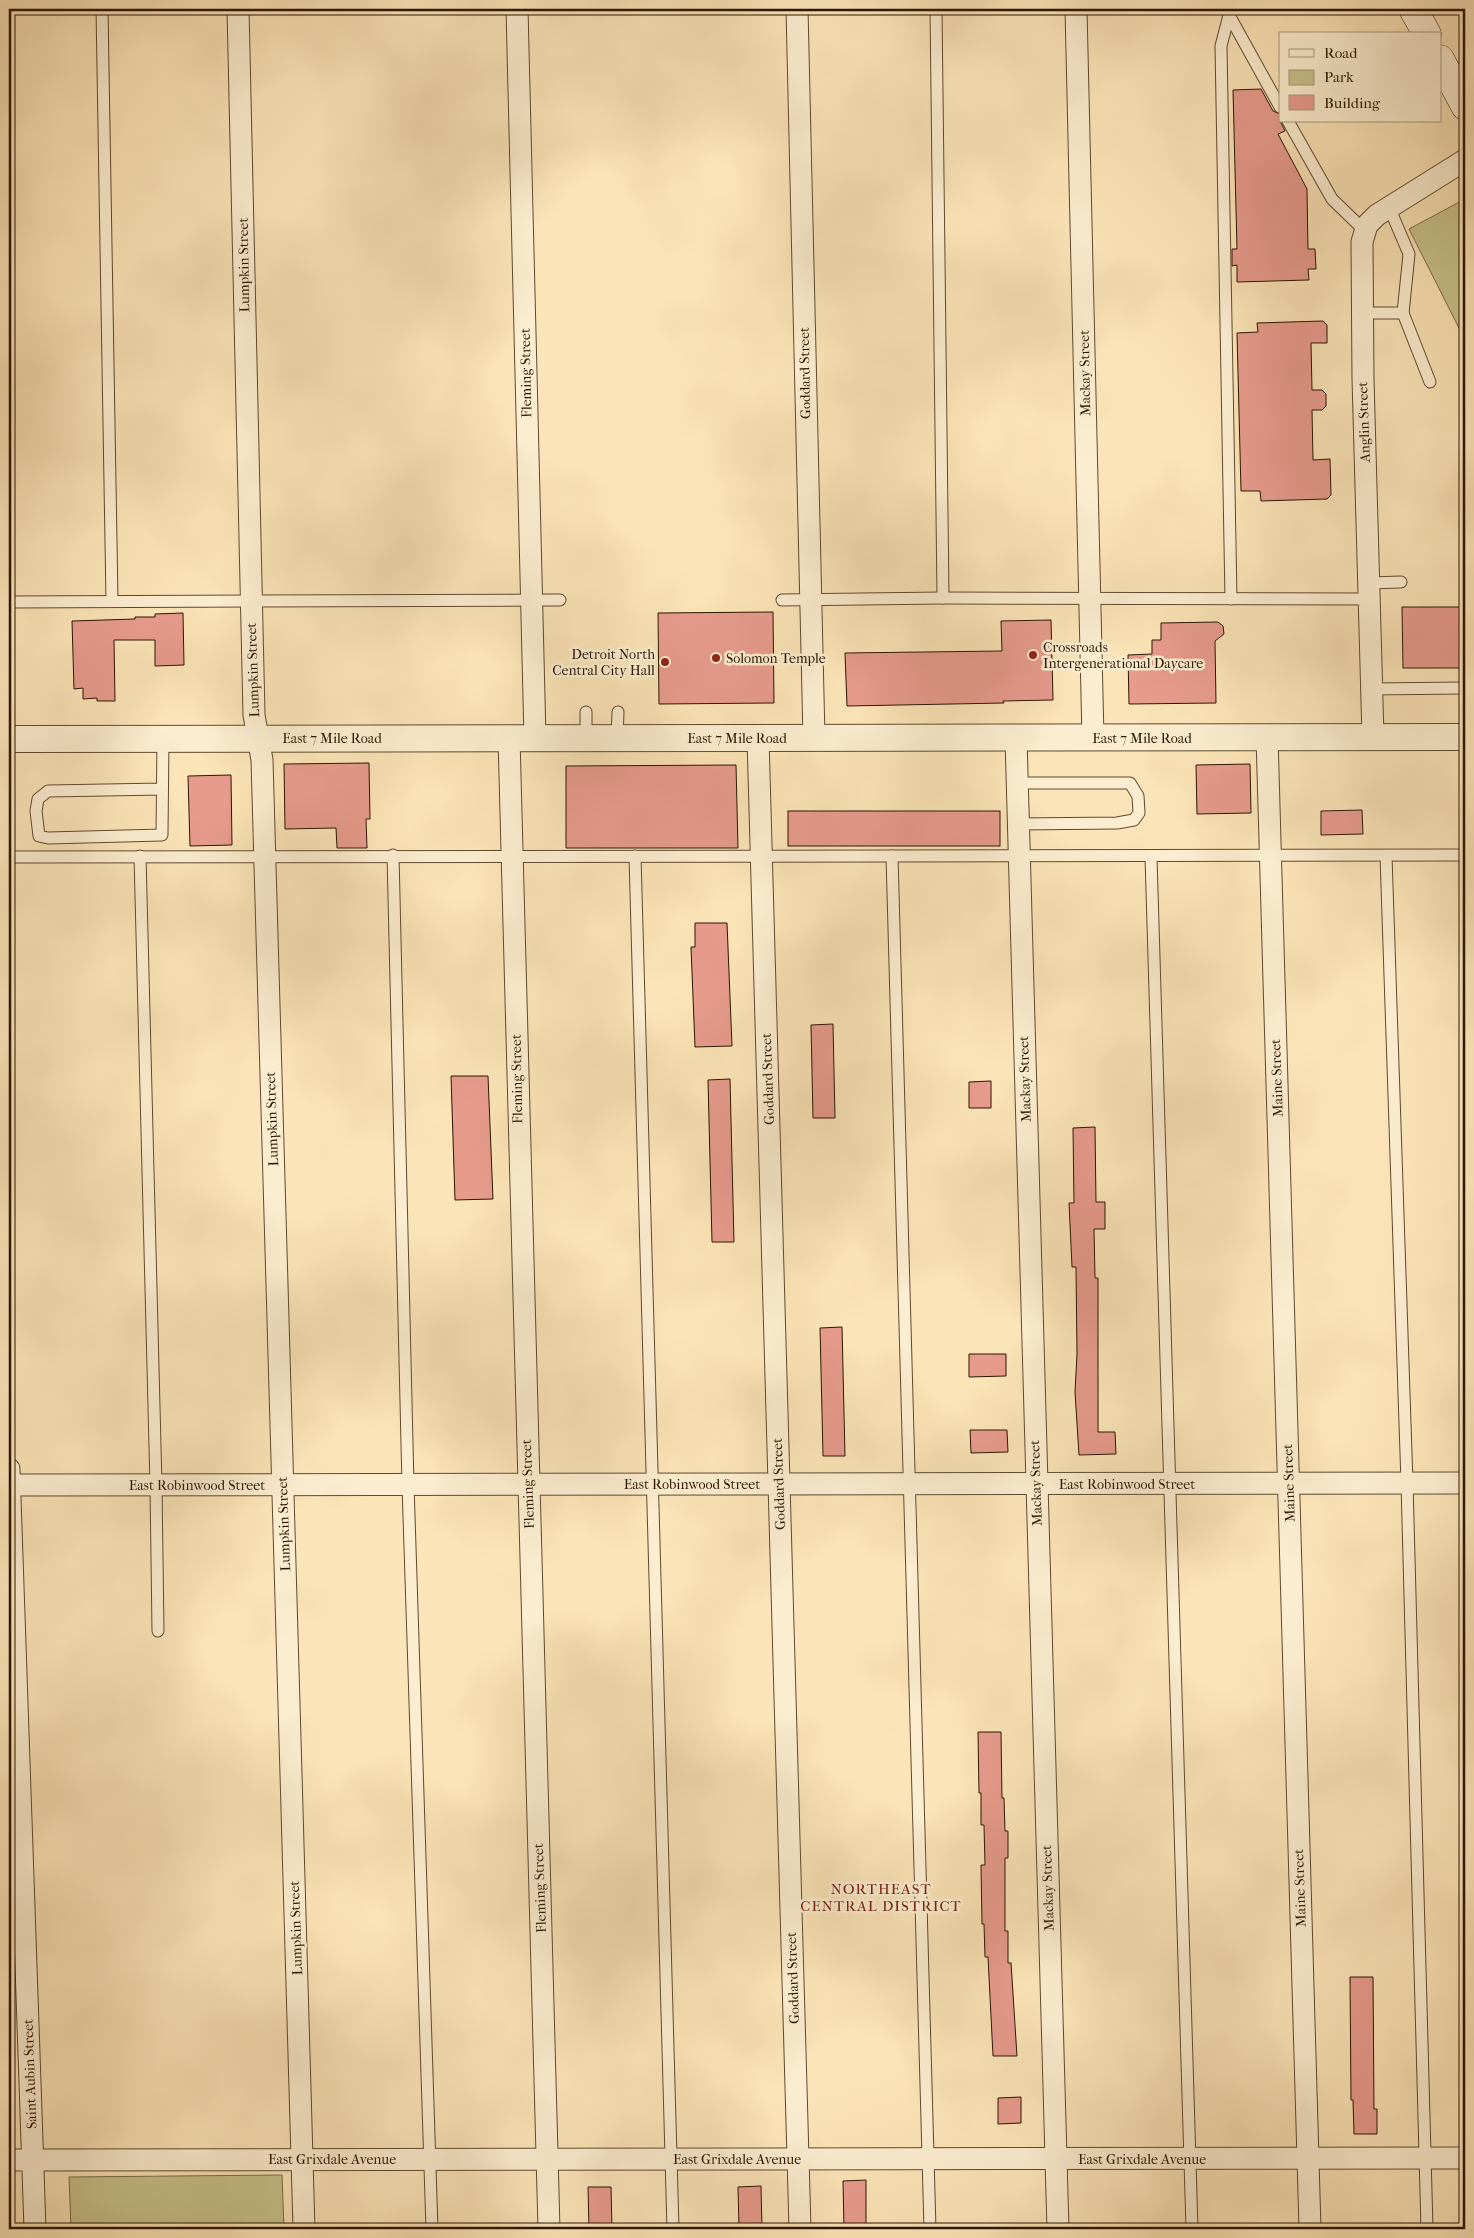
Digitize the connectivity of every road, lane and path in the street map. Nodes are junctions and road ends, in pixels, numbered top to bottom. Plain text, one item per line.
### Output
1 (102, 9) edge
2 (238, 9) edge
3 (517, 9) edge
4 (797, 9) edge
5 (936, 9) edge
6 (1076, 9) edge
7 (1413, 9) edge
8 (1228, 12) edge
9 (1426, 32) edge
10 (1442, 63) edge
11 (1279, 105) edge
12 (1465, 106) edge
13 (1289, 122) edge
14 (1465, 160) edge
15 (1389, 207) junction
16 (1365, 231) junction
17 (1362, 313) junction
18 (1403, 313) junction
19 (1430, 382) dead end
20 (1401, 582) dead end
21 (1369, 591) junction
22 (943, 598) junction
23 (811, 599) junction
24 (1090, 599) junction
25 (1231, 599) junction
26 (531, 600) junction
27 (560, 600) dead end
28 (782, 600) dead end
29 (112, 601) junction
30 (251, 601) junction
31 (9, 602) edge
32 (1465, 688) edge
33 (1372, 689) junction
34 (586, 712) dead end
35 (618, 712) dead end
36 (1267, 737) junction
37 (1373, 737) junction
38 (1465, 737) edge
39 (9, 738) edge
40 (162, 738) junction
41 (258, 738) junction
42 (509, 738) junction
43 (535, 738) junction
44 (586, 738) junction
45 (617, 738) junction
46 (758, 738) junction
47 (814, 738) junction
48 (1016, 738) junction
49 (1093, 738) junction
50 (1017, 782) junction
51 (162, 789) junction
52 (1018, 824) junction
53 (265, 855) junction
54 (393, 855) junction
55 (1465, 855) edge
56 (140, 856) junction
57 (512, 856) junction
58 (635, 856) junction
59 (892, 856) junction
60 (1386, 856) junction
61 (9, 857) edge
62 (761, 857) junction
63 (1018, 857) junction
64 (1151, 857) junction
65 (1270, 857) junction
66 (9, 1469) edge
67 (1288, 1483) junction
68 (1407, 1483) junction
69 (1465, 1483) edge
70 (283, 1484) junction
71 (408, 1484) junction
72 (528, 1484) junction
73 (652, 1484) junction
74 (779, 1484) junction
75 (908, 1484) junction
76 (1036, 1484) junction
77 (1171, 1484) junction
78 (9, 1485) edge
79 (156, 1485) junction
80 (158, 1631) dead end
81 (1308, 2158) junction
82 (1425, 2158) junction
83 (1465, 2158) edge
84 (672, 2159) junction
85 (798, 2159) junction
86 (928, 2159) junction
87 (1056, 2159) junction
88 (1190, 2159) junction
89 (9, 2160) edge
90 (33, 2160) junction
91 (302, 2160) junction
92 (430, 2160) junction
93 (547, 2160) junction
94 (35, 2229) edge
95 (304, 2229) edge
96 (432, 2229) edge
97 (549, 2229) edge
98 (673, 2229) edge
99 (800, 2229) edge
100 (930, 2229) edge
101 (1058, 2229) edge
102 (1192, 2229) edge
103 (1310, 2229) edge
104 (1427, 2229) edge

1 - 29 lane
2 - 30 street, Lumpkin Street
3 - 26 street, Fleming Street
4 - 23 street, Goddard Street
5 - 22 lane
6 - 24 street, Mackay Street
7 - 9 main road
8 - 11 lane
8 - 25 lane
10 - 12 main road
13 - 16 lane
14 - 15 street
15 - 16 street
15 - 18 lane
16 - 17 street, Anglin Street
17 - 18 lane
17 - 21 street, Anglin Street
18 - 19 lane
20 - 21 lane
21 - 25 lane
21 - 33 street, Anglin Street
22 - 23 lane
22 - 24 lane
23 - 28 lane
23 - 47 street, Goddard Street
24 - 25 lane
24 - 49 street, Mackay Street
26 - 27 lane
26 - 30 lane
26 - 43 street, Fleming Street
29 - 30 lane
29 - 31 lane
30 - 41 street, Lumpkin Street
32 - 33 lane
33 - 37 street, Anglin Street
34 - 44 lane
35 - 45 lane
36 - 37 street, East 7 Mile Road
36 - 49 street, East 7 Mile Road
36 - 65 street, Maine Street
37 - 38 street, East 7 Mile Road
39 - 40 street, East 7 Mile Road
40 - 41 street, East 7 Mile Road
40 - 51 lane
41 - 42 street, East 7 Mile Road
41 - 53 street, Lumpkin Street
42 - 43 street, East 7 Mile Road
42 - 57 street, Fleming Street
43 - 44 street, East 7 Mile Road
44 - 45 street, East 7 Mile Road
45 - 46 street, East 7 Mile Road
46 - 47 street, East 7 Mile Road
46 - 62 street, Goddard Street
47 - 48 street, East 7 Mile Road
48 - 49 street, East 7 Mile Road
48 - 50 street, Mackay Street
50 - 52 street, Mackay Street
50 - 52 lane
51 - 51 lane
52 - 63 street, Mackay Street
53 - 54 lane
53 - 56 lane
53 - 70 street, Lumpkin Street
54 - 57 lane
54 - 71 lane
55 - 60 lane
56 - 61 lane
56 - 79 lane
57 - 58 lane
57 - 72 street, Fleming Street
58 - 62 lane
58 - 73 lane
59 - 62 lane
59 - 63 lane
59 - 75 lane
60 - 65 lane
60 - 68 lane
62 - 74 street, Goddard Street
63 - 64 lane
63 - 76 street, Mackay Street
64 - 65 lane
64 - 77 lane
65 - 67 street, Maine Street
66 - 78 street, Saint Aubin Street
67 - 68 street, East Robinwood Street
67 - 77 street, East Robinwood Street
67 - 81 street, Maine Street
68 - 69 street, East Robinwood Street
68 - 82 lane
70 - 71 street, East Robinwood Street
70 - 79 street, East Robinwood Street
70 - 91 street, Lumpkin Street
71 - 72 street, East Robinwood Street
71 - 92 lane
72 - 73 street, East Robinwood Street
72 - 93 street, Fleming Street
73 - 74 street, East Robinwood Street
73 - 84 lane
74 - 75 street, East Robinwood Street
74 - 85 street, Goddard Street
75 - 76 street, East Robinwood Street
75 - 86 lane
76 - 77 street, East Robinwood Street
76 - 87 street, Mackay Street
77 - 88 lane
78 - 79 street, East Robinwood Street
78 - 90 street, Saint Aubin Street
79 - 80 lane
81 - 82 street, East Grixdale Avenue
81 - 88 street, East Grixdale Avenue
81 - 103 street, Maine Street
82 - 83 street, East Grixdale Avenue
82 - 104 lane
84 - 85 street, East Grixdale Avenue
84 - 93 street, East Grixdale Avenue
84 - 98 lane
85 - 86 street, East Grixdale Avenue
85 - 99 street, Goddard Street
86 - 87 street, East Grixdale Avenue
86 - 100 lane
87 - 88 street, East Grixdale Avenue
87 - 101 street, Mackay Street
88 - 102 lane
89 - 90 street, East Grixdale Avenue
90 - 91 street, East Grixdale Avenue
90 - 94 street, Saint Aubin Street
91 - 92 street, East Grixdale Avenue
91 - 95 street, Lumpkin Street
92 - 93 street, East Grixdale Avenue
92 - 96 lane
93 - 97 street, Fleming Street

